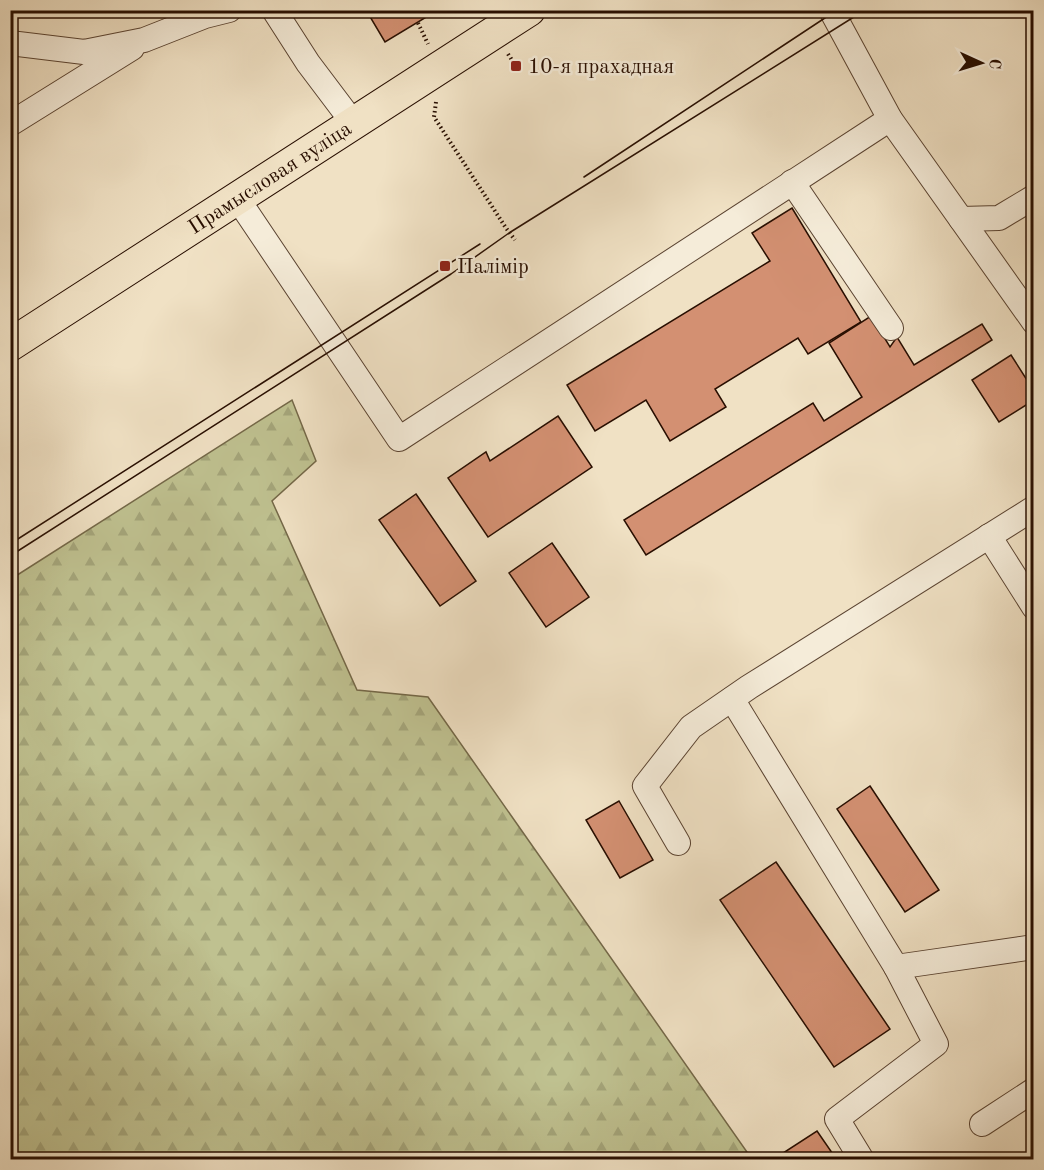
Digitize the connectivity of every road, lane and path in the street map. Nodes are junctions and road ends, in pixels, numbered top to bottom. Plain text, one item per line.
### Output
1 (230, 10) edge
2 (274, 10) edge
3 (529, 10) edge
4 (831, 10) edge
5 (418, 23) dead end
6 (144, 40) junction
7 (10, 42) edge
8 (440, 67) junction
9 (890, 118) junction
10 (10, 124) edge
11 (354, 124) junction
12 (792, 182) junction
13 (237, 198) junction
14 (1033, 198) edge
15 (961, 219) junction
16 (515, 240) dead end
17 (1034, 322) edge
18 (891, 327) dead end
19 (10, 345) edge
20 (1034, 508) edge
21 (989, 536) junction
22 (1034, 607) edge
23 (732, 699) junction
24 (678, 843) dead end
25 (1034, 947) edge
26 (896, 967) junction
27 (1034, 1090) edge
28 (982, 1124) dead end
29 (862, 1160) edge

1 - 6 street
2 - 11 street
3 - 8 main road, Прамысловая вуліца
4 - 9 street
5 - 8 path
6 - 7 street
6 - 10 street
8 - 11 main road, Прамысловая вуліца
8 - 16 path
9 - 12 street
9 - 15 street
11 - 13 main road, Прамысловая вуліца
12 - 13 street
12 - 18 street
13 - 19 main road, Прамысловая вуліца
14 - 15 street
15 - 17 street
20 - 21 street
21 - 22 street
21 - 23 street
23 - 24 street
23 - 26 street
25 - 26 street
26 - 29 street
27 - 28 street

